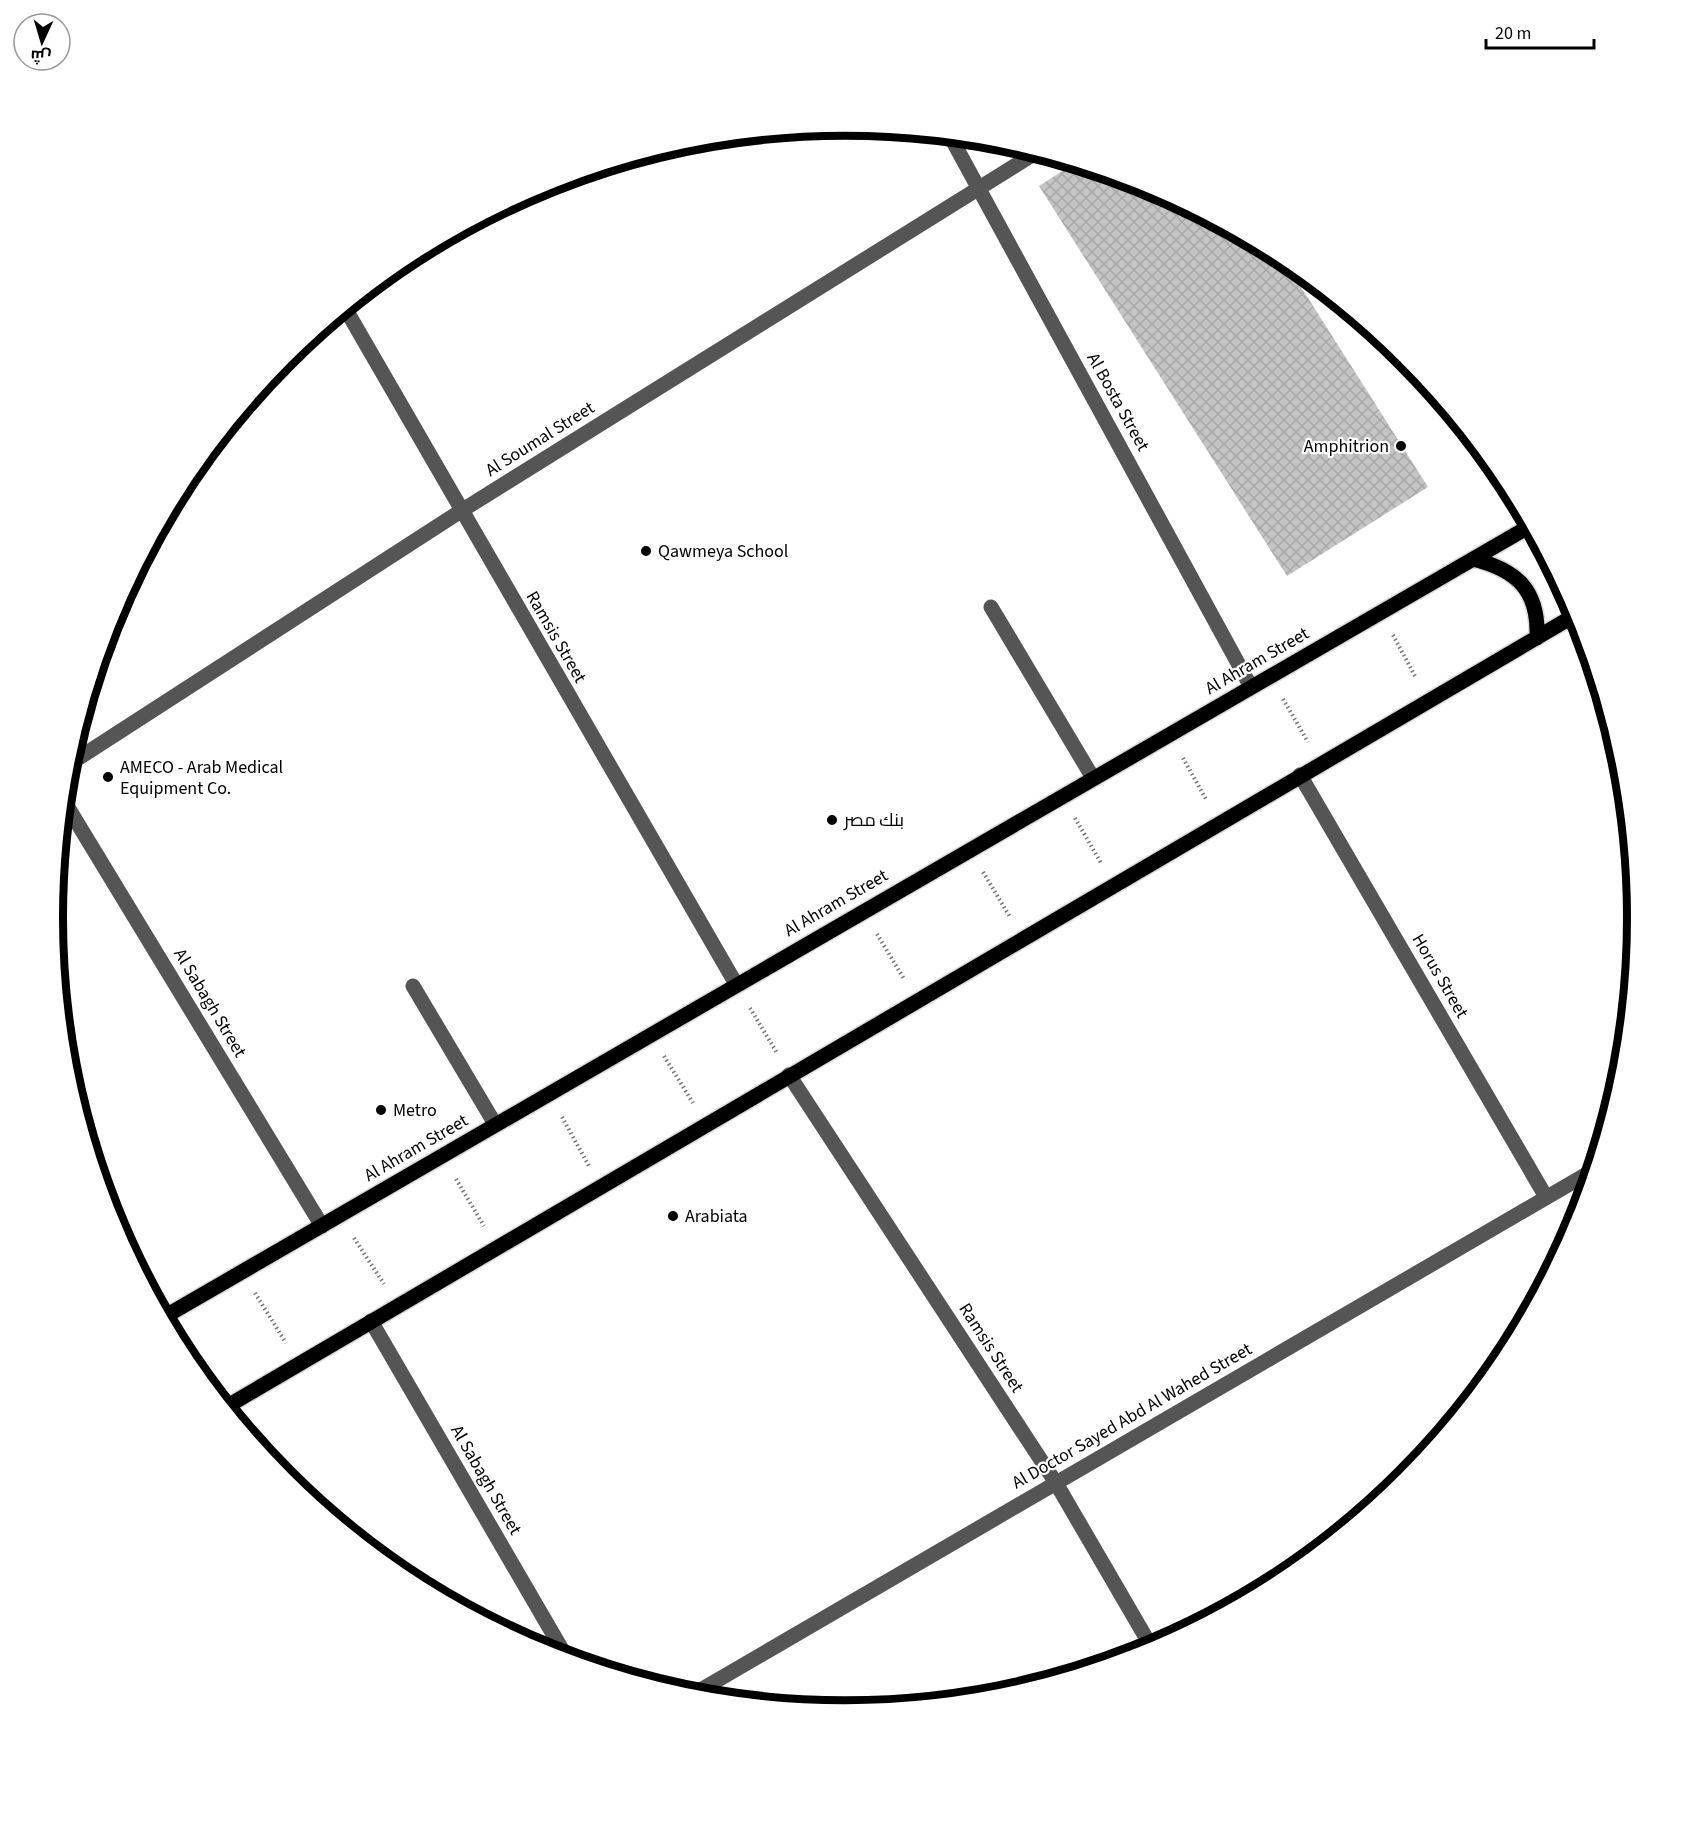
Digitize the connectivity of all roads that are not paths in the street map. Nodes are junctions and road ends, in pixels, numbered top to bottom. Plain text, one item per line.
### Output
1 (954, 144) edge
2 (1027, 158) edge
3 (978, 188) junction
4 (349, 314) edge
5 (461, 511) junction
6 (1523, 530) edge
7 (1473, 559) junction
8 (991, 607) dead end
9 (1567, 620) edge
10 (1537, 638) junction
11 (1251, 687) junction
12 (80, 757) edge
13 (1300, 775) junction
14 (1093, 778) junction
15 (71, 812) edge
16 (736, 984) junction
17 (413, 986) dead end
18 (789, 1075) junction
19 (495, 1124) junction
20 (1582, 1178) edge
21 (1546, 1197) junction
22 (322, 1226) junction
23 (171, 1313) edge
24 (371, 1322) junction
25 (232, 1403) edge
26 (1056, 1483) junction
27 (1147, 1639) edge
28 (559, 1645) edge
29 (706, 1687) edge

1 - 3 street, Al Bosta Street
2 - 3 street, Al Soumal Street
3 - 5 street, Al Soumal Street
3 - 11 street, Al Bosta Street
4 - 5 street, Ramsis Street
5 - 12 street, Al Soumal Street
5 - 16 street, Ramsis Street
6 - 7 main road, Al Ahram Street
7 - 10 main road
7 - 11 main road, Al Ahram Street
8 - 14 street
9 - 10 main road
10 - 13 main road
11 - 14 main road, Al Ahram Street
13 - 18 main road
13 - 21 street, Horus Street
14 - 16 main road, Al Ahram Street
15 - 22 street, Al Sabagh Street
16 - 19 main road, Al Ahram Street
17 - 19 street
18 - 24 main road
18 - 26 street, Ramsis Street
19 - 22 main road, Al Ahram Street
20 - 21 street, Al Doctor Sayed Abd Al Wahed Street
21 - 26 street, Al Doctor Sayed Abd Al Wahed Street
22 - 23 main road, Al Ahram Street
24 - 25 main road
24 - 28 street, Al Sabagh Street
26 - 27 street, Ramsis Street
26 - 29 street, Al Doctor Sayed Abd Al Wahed Street

